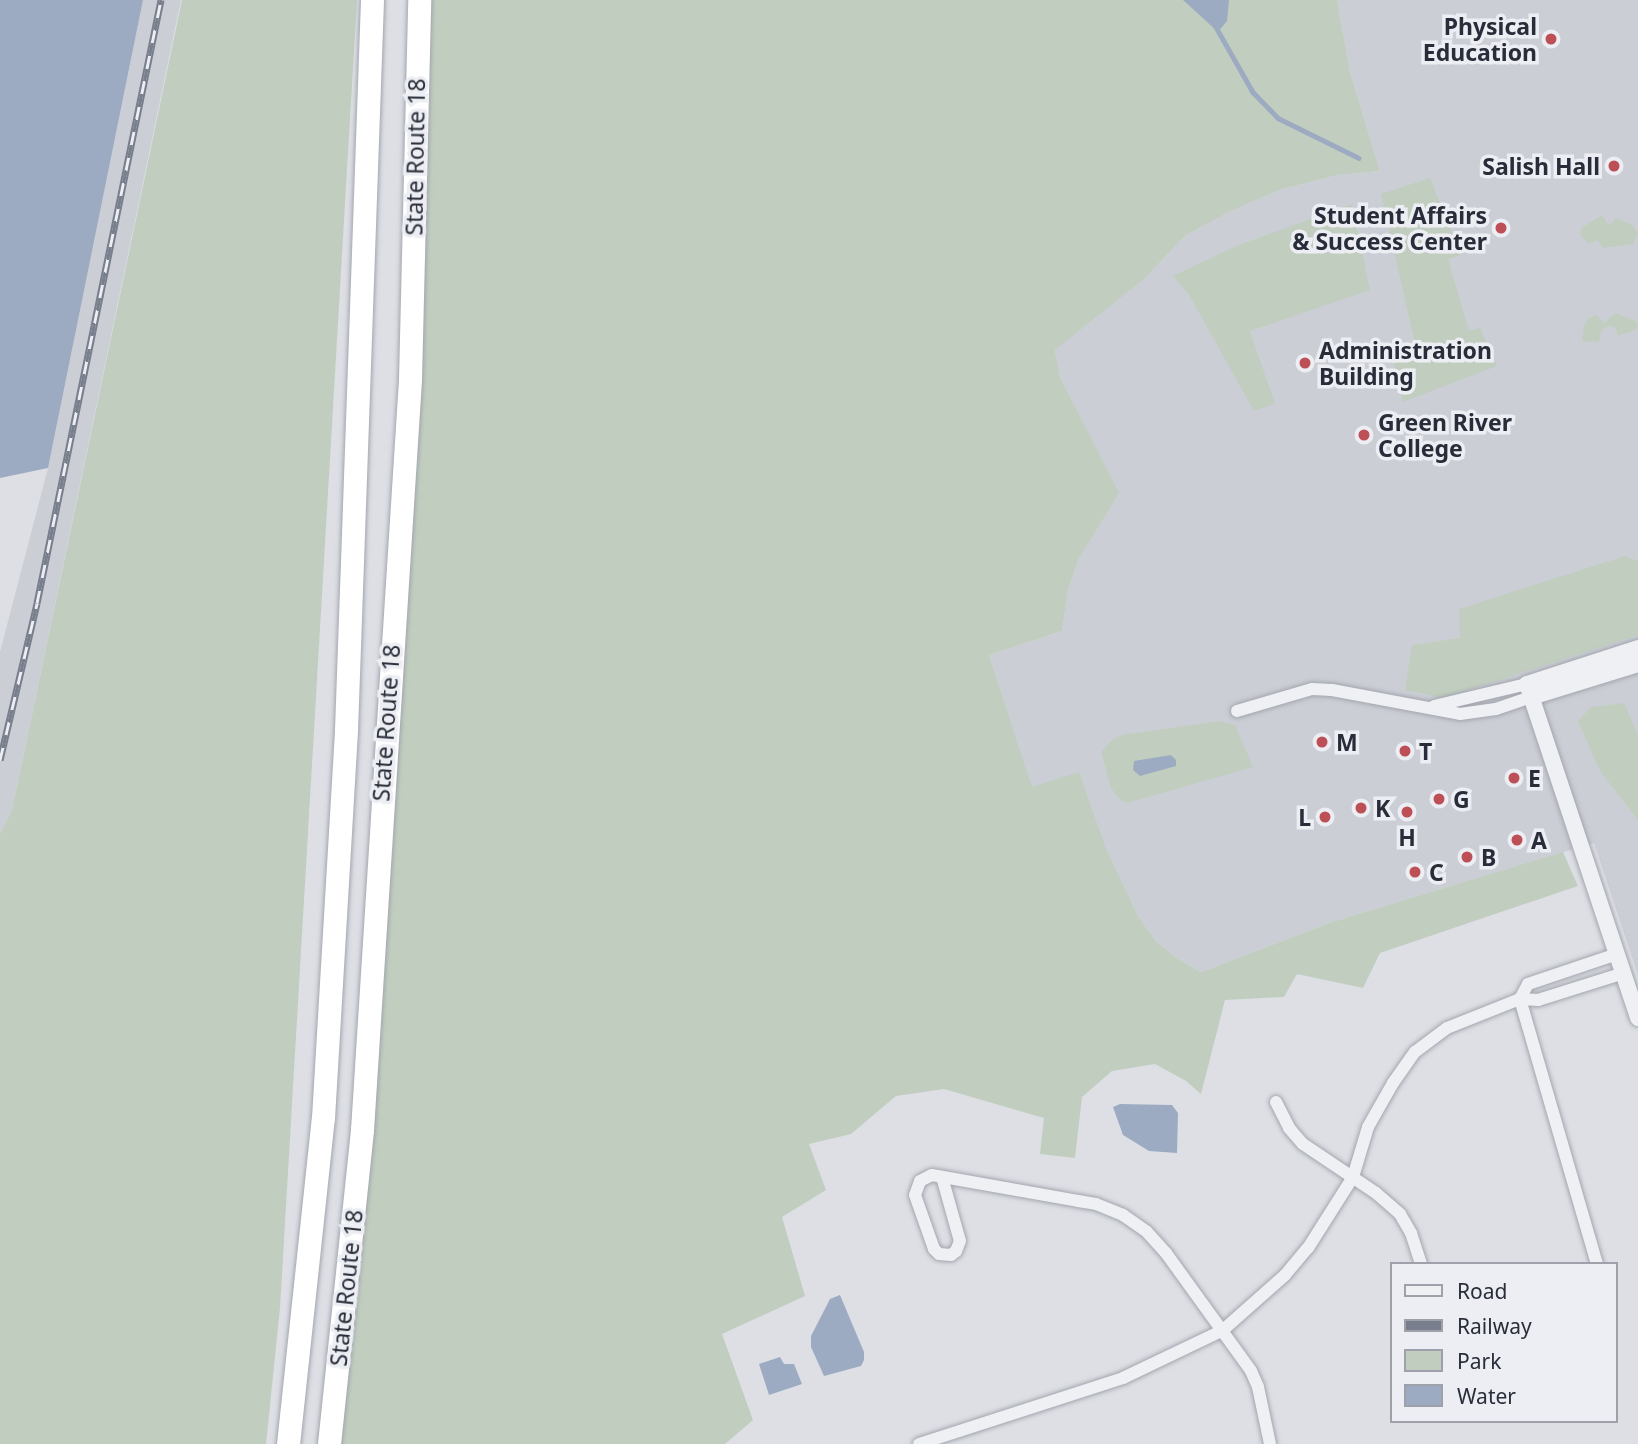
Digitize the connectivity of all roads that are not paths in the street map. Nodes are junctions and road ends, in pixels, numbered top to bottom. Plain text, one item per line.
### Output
1 (372, 0) edge
2 (419, 0) edge
3 (1638, 648) edge
4 (1638, 664) edge
5 (1529, 690) junction
6 (1237, 711) dead end
7 (1618, 954) junction
8 (1624, 973) junction
9 (1520, 999) junction
10 (1638, 1018) edge
11 (1276, 1102) dead end
12 (942, 1177) junction
13 (1353, 1177) junction
14 (1420, 1262) edge
15 (1596, 1262) edge
16 (1223, 1329) junction
17 (288, 1444) edge
18 (329, 1444) edge
19 (919, 1444) edge
20 (1269, 1444) edge

1 - 17 highway, State Route 18
2 - 18 highway, State Route 18
3 - 5 street
4 - 5 street
5 - 6 street
5 - 7 street
7 - 8 street
7 - 9 street
8 - 9 street
8 - 10 street
9 - 13 street
9 - 15 street
11 - 13 street
12 - 12 street
12 - 16 street
13 - 14 street
13 - 16 street
16 - 19 street
16 - 20 street

